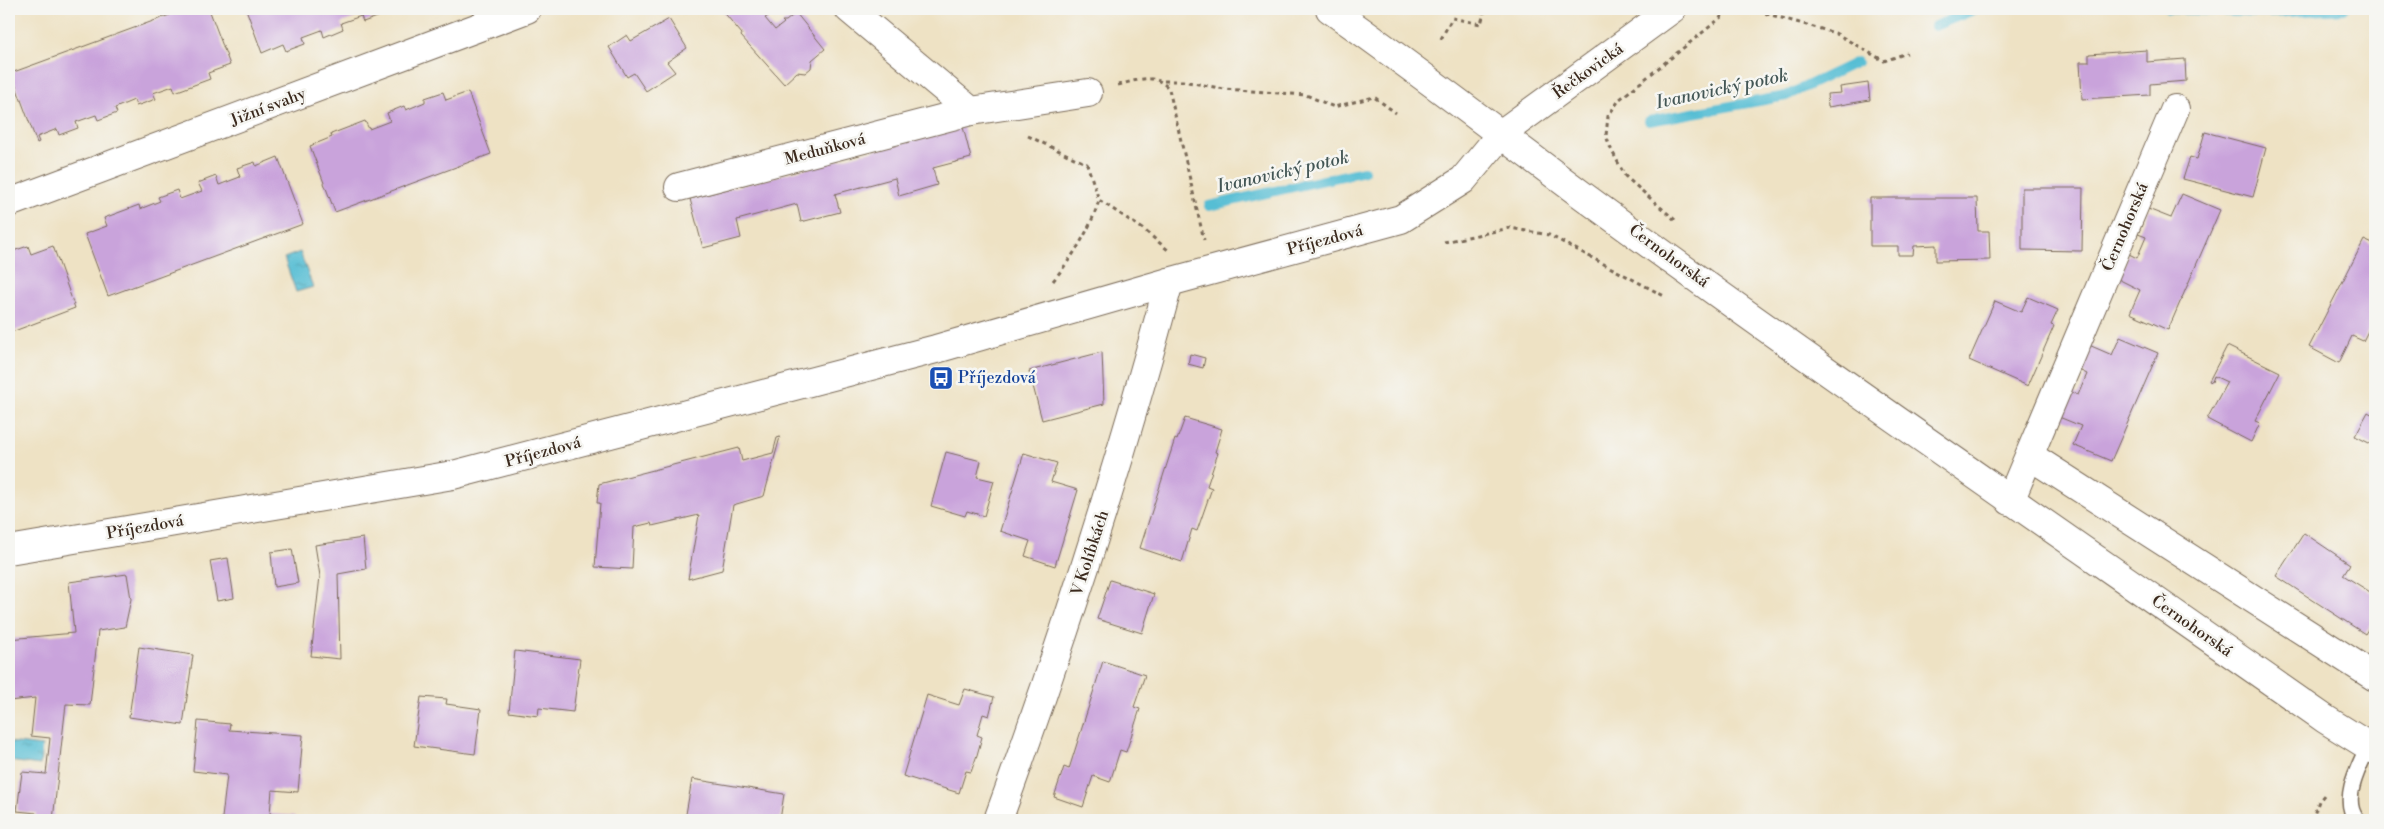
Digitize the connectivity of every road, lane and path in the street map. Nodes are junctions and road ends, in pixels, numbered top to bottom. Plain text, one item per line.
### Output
1 (528, 9) edge
2 (849, 9) edge
3 (1330, 9) edge
4 (1478, 9) edge
5 (1672, 9) edge
6 (1729, 9) edge
7 (1750, 9) edge
8 (1441, 39) dead end
9 (1906, 53) dead end
10 (1163, 81) junction
11 (1088, 93) joint
12 (2175, 109) dead end
13 (971, 111) junction
14 (1396, 113) dead end
15 (1502, 133) junction
16 (1032, 137) dead end
17 (679, 187) dead end
18 (1099, 200) junction
19 (9, 203) edge
20 (1680, 224) dead end
21 (1204, 241) dead end
22 (1444, 242) dead end
23 (1171, 252) dead end
24 (1169, 282) junction
25 (1048, 286) dead end
26 (1670, 299) dead end
27 (2030, 456) junction
28 (2010, 500) junction
29 (9, 550) edge
30 (2375, 677) edge
31 (2372, 748) edge
32 (998, 820) edge
33 (2356, 820) edge

1 - 19 street, Jižní svahy
2 - 13 street
3 - 15 street, Černohorská
4 - 8 path
5 - 15 street, Řečkovická
6 - 20 path
7 - 9 path
10 - 11 path
10 - 14 path
10 - 21 path
11 - 13 street, Meduňková
12 - 27 street, Černohorská
13 - 17 street, Meduňková
15 - 24 street, Příjezdová
15 - 28 street, Černohorská
16 - 18 path
18 - 23 path
18 - 25 path
22 - 26 path
24 - 29 street, Příjezdová
24 - 32 street, V Kolíbkách
27 - 28 street, Černohorská
27 - 30 street
28 - 31 street, Černohorská
31 - 33 lane

